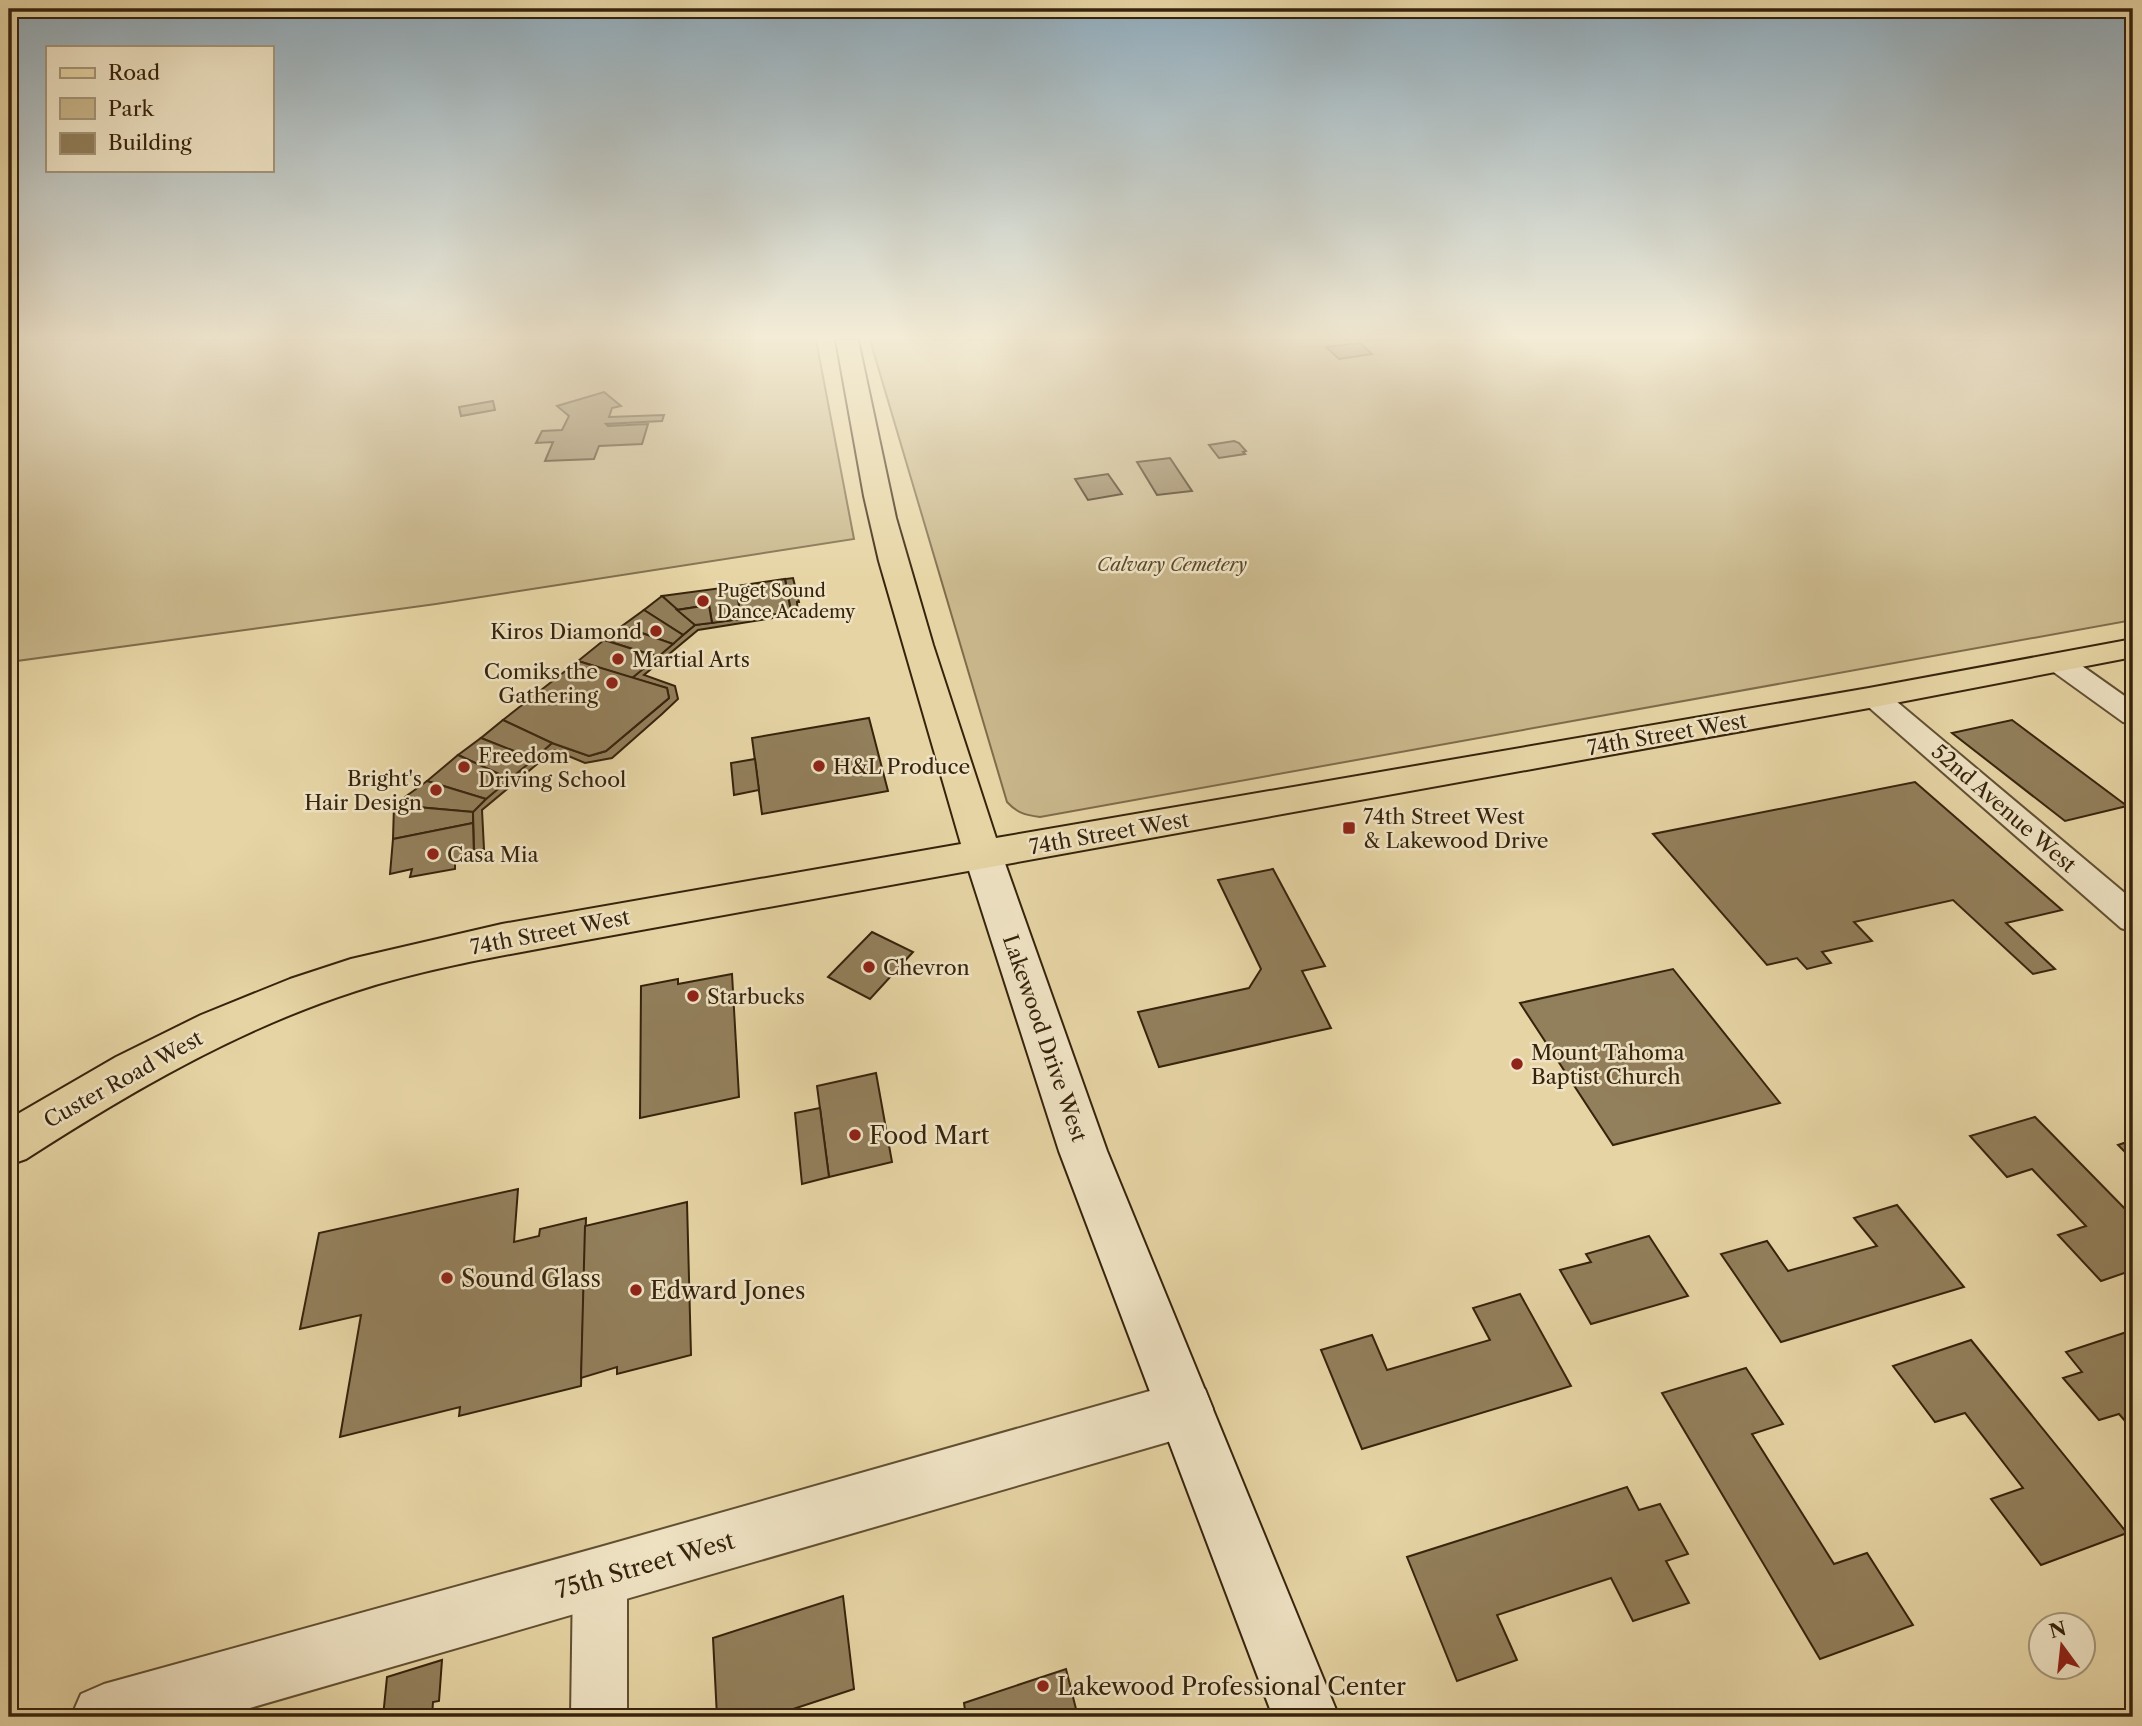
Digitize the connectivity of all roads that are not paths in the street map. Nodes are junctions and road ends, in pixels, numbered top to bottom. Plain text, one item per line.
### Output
1 (863, 421) edge
2 (2133, 648) edge
3 (2058, 662) junction
4 (1874, 697) junction
5 (2133, 715) edge
6 (983, 855) junction
7 (2133, 919) edge
8 (239, 1018) joint
9 (9, 1144) edge
10 (1185, 1409) junction
11 (600, 1578) junction
12 (104, 1717) edge
13 (599, 1717) edge
14 (1306, 1717) edge

1 - 6 main road, Lakewood Drive West
2 - 3 main road, 74th Street West
3 - 4 main road, 74th Street West
3 - 5 street
4 - 6 main road, 74th Street West
4 - 7 street, 52nd Avenue West
6 - 8 main road, 74th Street West
6 - 10 main road, Lakewood Drive West
8 - 9 main road, Custer Road West
10 - 11 main road, 75th Street West
10 - 14 main road, Lakewood Drive West
11 - 12 main road, 75th Street West
11 - 13 street

